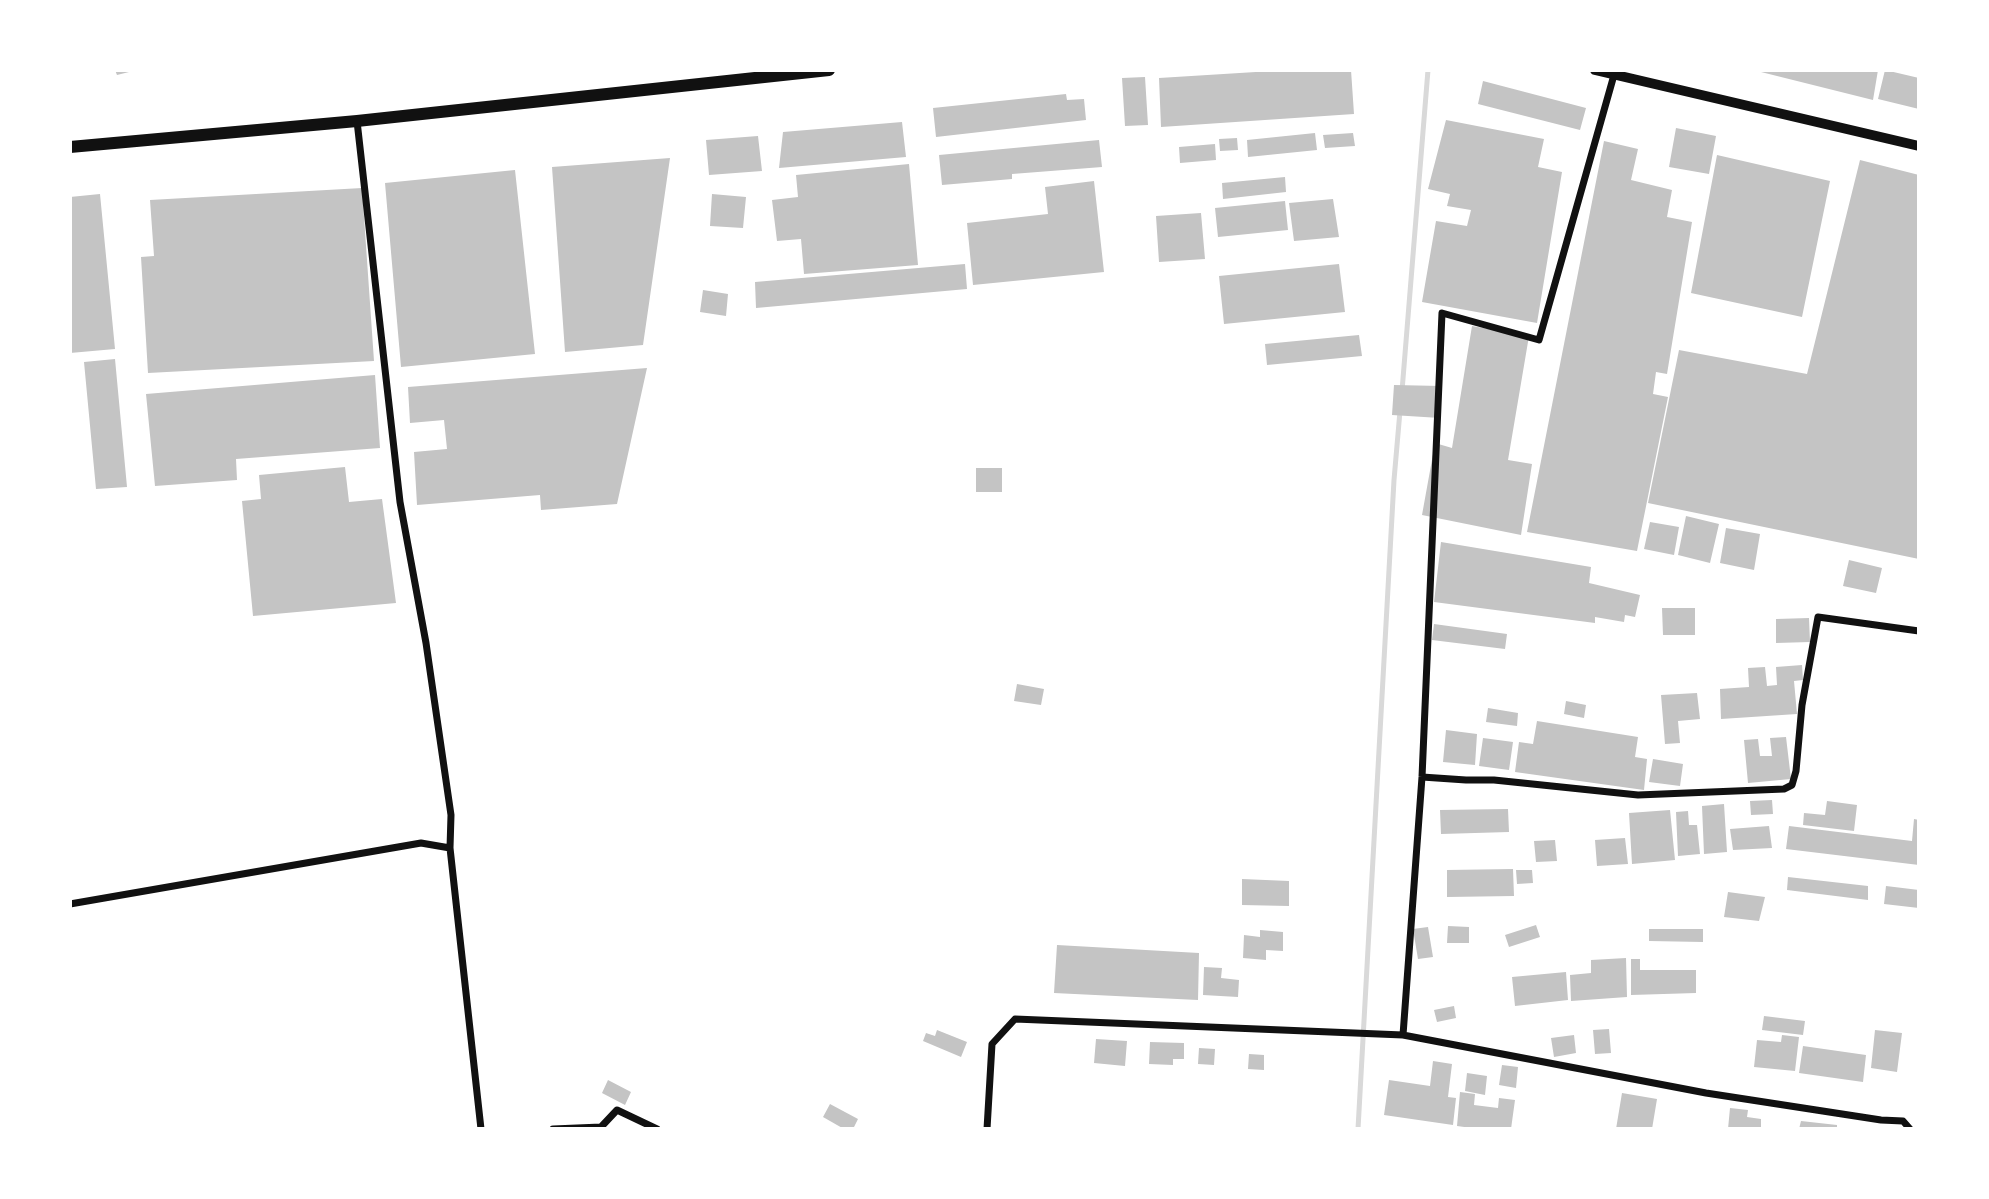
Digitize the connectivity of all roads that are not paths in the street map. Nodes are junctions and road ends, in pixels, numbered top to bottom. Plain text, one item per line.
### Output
1 (829, 70) edge
2 (1595, 70) edge
3 (1614, 75) junction
4 (357, 121) junction
5 (1919, 146) edge
6 (70, 147) edge
7 (1919, 631) edge
8 (1422, 777) junction
9 (450, 848) junction
10 (70, 904) edge
11 (1403, 1035) junction
12 (481, 1129) edge
13 (553, 1129) edge
14 (657, 1129) edge
15 (987, 1129) edge
16 (1910, 1129) edge

1 - 4 main road
2 - 3 street
3 - 5 street
3 - 8 street
4 - 6 main road
4 - 9 street
7 - 8 street
8 - 11 street
9 - 10 street
9 - 12 street
11 - 15 street
11 - 16 street
13 - 14 street

